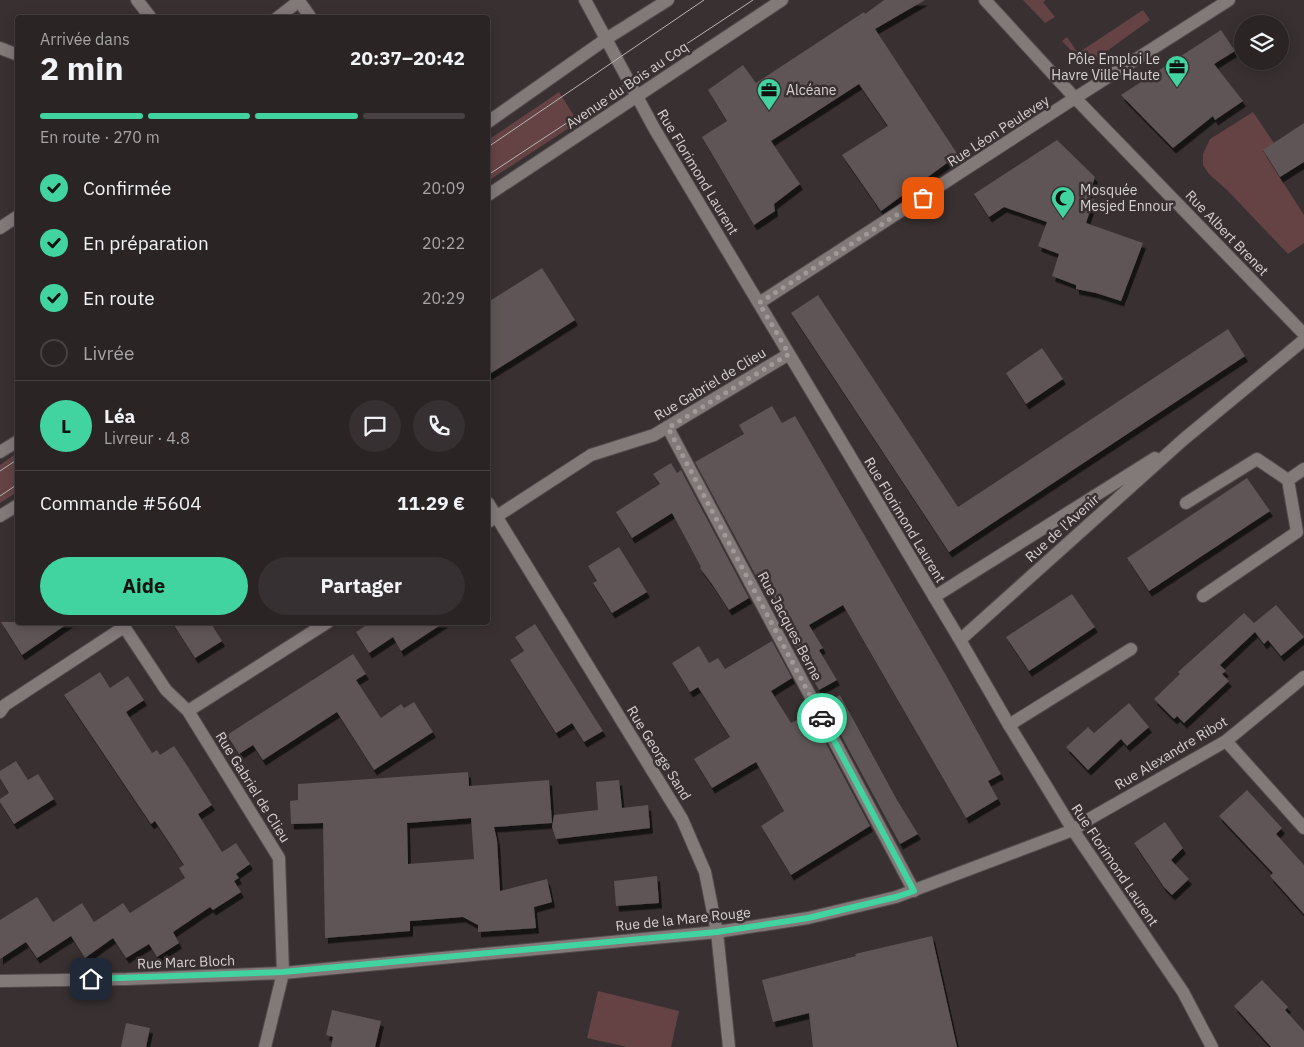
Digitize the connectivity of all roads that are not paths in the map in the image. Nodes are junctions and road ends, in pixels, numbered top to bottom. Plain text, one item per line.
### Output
1 (137, 0) edge
2 (585, 0) edge
3 (668, 0) edge
4 (782, 0) edge
5 (985, 0) edge
6 (1229, 0) edge
7 (149, 15) edge
8 (281, 15) edge
9 (309, 15) edge
10 (606, 39) junction
11 (0, 48) edge
12 (15, 54) edge
13 (637, 97) junction
14 (1075, 98) junction
15 (490, 121) edge
16 (490, 194) edge
17 (15, 218) edge
18 (0, 228) edge
19 (759, 303) junction
20 (1304, 334) edge
21 (1304, 340) edge
22 (789, 354) junction
23 (668, 428) junction
24 (1184, 439) junction
25 (15, 443) edge
26 (0, 452) edge
27 (1304, 469) edge
28 (1288, 480) junction
29 (1186, 503) dead end
30 (15, 507) edge
31 (0, 516) edge
32 (492, 519) edge
33 (1204, 596) dead end
34 (934, 597) junction
35 (123, 625) edge
36 (323, 625) edge
37 (960, 640) junction
38 (1130, 649) dead end
39 (1304, 677) edge
40 (0, 712) edge
41 (188, 712) junction
42 (1009, 725) junction
43 (1226, 741) junction
44 (1304, 828) edge
45 (1073, 830) junction
46 (914, 891) junction
47 (717, 932) junction
48 (283, 972) junction
49 (0, 981) edge
50 (266, 1047) edge
51 (729, 1047) edge
52 (1212, 1047) edge

1 - 7 street
2 - 10 street, Rue Florimond Laurent
3 - 10 street
4 - 13 street, Avenue du Bois au Coq
5 - 14 street, Rue Albert Brenet
6 - 14 street, Rue Léon Peulevey
8 - 9 street
10 - 13 street, Rue Florimond Laurent
10 - 15 street
11 - 12 street
13 - 16 street, Avenue du Bois au Coq
13 - 19 street, Rue Florimond Laurent
14 - 19 street, Rue Léon Peulevey
14 - 20 street, Rue Albert Brenet
17 - 18 street
19 - 22 street, Rue Florimond Laurent
21 - 24 street, Rue de l'Avenir
22 - 23 street, Rue Gabriel de Clieu
22 - 34 street, Rue Florimond Laurent
23 - 32 street, Rue Gabriel de Clieu
23 - 46 street, Rue Jacques Berne
24 - 34 street, Rue de l'Avenir
24 - 37 street, Rue de l'Avenir
25 - 26 street
27 - 28 street
28 - 29 street
28 - 33 street
30 - 31 street
32 - 47 street, Rue George Sand
34 - 37 street, Rue Florimond Laurent
35 - 40 street
35 - 41 street, Rue Gabriel de Clieu
36 - 41 street
37 - 42 street, Rue Florimond Laurent
38 - 42 street
39 - 43 street, Rue Alexandre Ribot
41 - 48 street, Rue Gabriel de Clieu
42 - 45 street, Rue Florimond Laurent
43 - 44 street
43 - 45 street, Rue Alexandre Ribot
45 - 46 street, Rue de la Mare Rouge
45 - 52 street, Rue Florimond Laurent
46 - 47 street, Rue de la Mare Rouge
47 - 48 street, Rue de la Mare Rouge
47 - 51 street, Rue George Sand
48 - 49 street, Rue Marc Bloch
48 - 50 street, Rue Gabriel de Clieu

